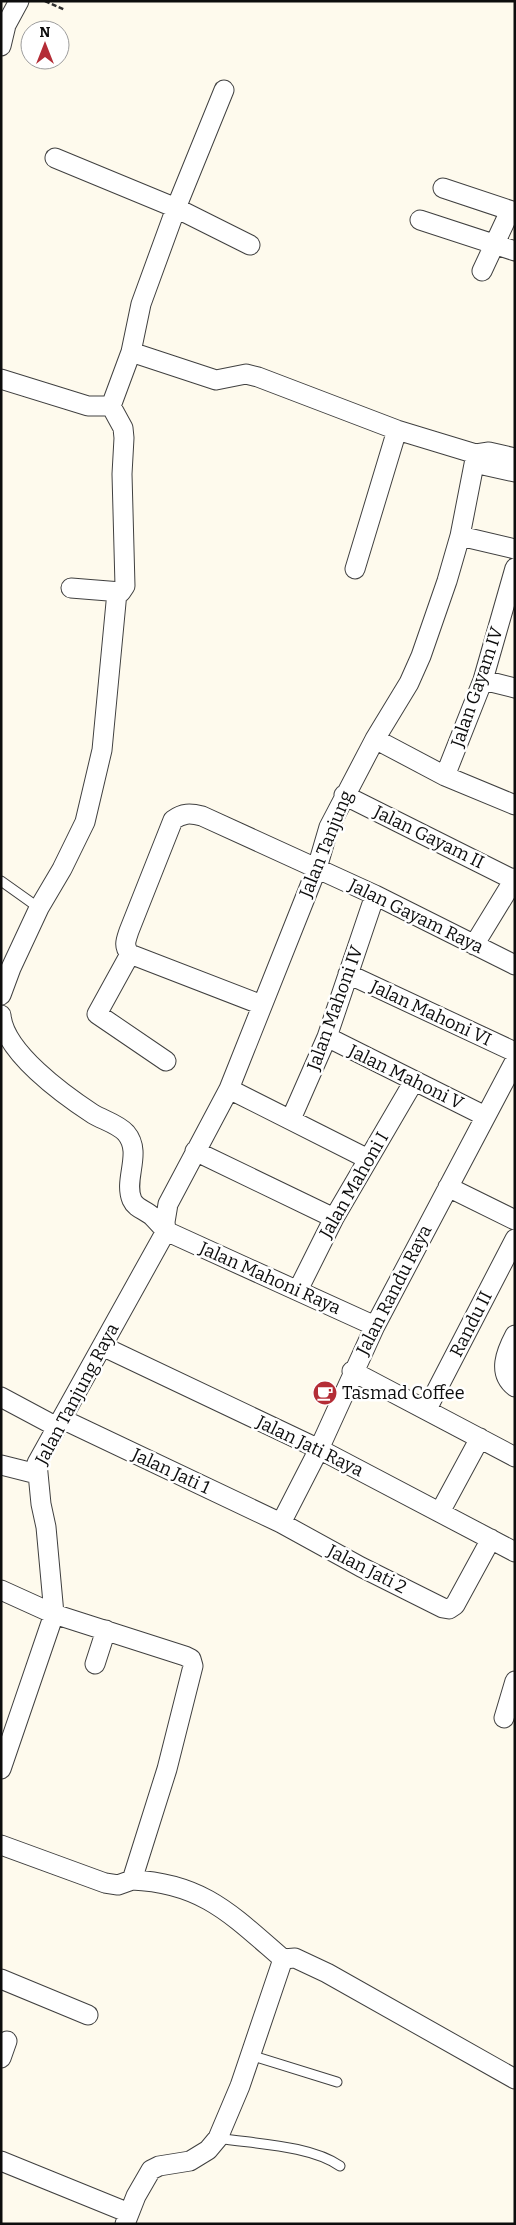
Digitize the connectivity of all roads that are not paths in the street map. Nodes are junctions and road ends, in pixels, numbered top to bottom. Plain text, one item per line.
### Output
1 (19, 1) edge
2 (1, 46) edge
3 (224, 90) dead end
4 (55, 158) dead end
5 (442, 188) dead end
6 (176, 208) junction
7 (512, 212) edge
8 (420, 220) dead end
9 (495, 243) junction
10 (250, 245) dead end
11 (515, 251) edge
12 (482, 271) dead end
13 (131, 352) junction
14 (1, 379) edge
15 (111, 406) junction
16 (397, 430) junction
17 (476, 454) junction
18 (515, 458) edge
19 (515, 472) edge
20 (460, 536) junction
21 (515, 549) edge
22 (515, 568) edge
23 (355, 569) dead end
24 (71, 588) dead end
25 (118, 592) junction
26 (508, 618) edge
27 (483, 680) junction
28 (515, 688) edge
29 (375, 739) junction
30 (445, 776) junction
31 (344, 795) junction
32 (515, 805) edge
33 (317, 868) junction
34 (514, 879) edge
35 (1, 881) edge
36 (375, 895) junction
37 (40, 908) junction
38 (474, 945) junction
39 (130, 954) junction
40 (515, 965) edge
41 (348, 974) junction
42 (1, 995) edge
43 (262, 1005) junction
44 (1, 1015) edge
45 (327, 1037) junction
46 (515, 1052) edge
47 (166, 1061) dead end
48 (515, 1061) edge
49 (414, 1081) junction
50 (229, 1089) junction
51 (485, 1116) junction
52 (291, 1119) junction
53 (195, 1151) junction
54 (368, 1159) junction
55 (448, 1187) junction
56 (334, 1218) junction
57 (515, 1220) edge
58 (166, 1231) junction
59 (515, 1240) edge
60 (298, 1290) junction
61 (375, 1326) junction
62 (515, 1335) edge
63 (102, 1346) junction
64 (352, 1371) junction
65 (515, 1387) edge
66 (1, 1397) edge
67 (427, 1409) junction
68 (60, 1423) junction
69 (480, 1438) junction
70 (319, 1449) junction
71 (515, 1457) edge
72 (1, 1465) edge
73 (37, 1474) junction
74 (440, 1512) junction
75 (281, 1523) junction
76 (491, 1539) junction
77 (515, 1552) edge
78 (1, 1590) edge
79 (54, 1614) junction
80 (106, 1630) junction
81 (95, 1664) dead end
82 (515, 1681) edge
83 (504, 1718) dead end
84 (1, 1769) edge
85 (1, 1845) edge
86 (132, 1880) junction
87 (283, 1959) junction
88 (1, 1980) edge
89 (88, 2015) dead end
90 (250, 2055) junction
91 (515, 2079) edge
92 (337, 2082) dead end
93 (218, 2138) junction
94 (1, 2160) edge
95 (340, 2166) dead end
96 (127, 2218) edge

1 - 2 street
3 - 6 street
4 - 6 street
5 - 7 street
6 - 10 street
6 - 13 street
7 - 9 street
8 - 9 street
9 - 11 street
9 - 12 street
13 - 15 street
13 - 16 street
14 - 15 street
15 - 25 street
16 - 17 street
16 - 23 street
17 - 18 street
17 - 19 street
17 - 20 street, Jalan Tanjung
20 - 21 street
20 - 29 street, Jalan Tanjung
22 - 26 street, Jalan Gayam IV
24 - 25 street
25 - 37 street
26 - 27 street, Jalan Gayam IV
27 - 28 street
27 - 30 street, Jalan Gayam IV
29 - 30 street
29 - 31 street, Jalan Tanjung
30 - 32 street
31 - 33 street, Jalan Tanjung
31 - 34 street, Jalan Gayam II
33 - 36 street, Jalan Gayam Raya
33 - 39 street, Jalan Gayam Raya
33 - 43 street, Jalan Tanjung
34 - 38 street
35 - 37 lane
36 - 38 street, Jalan Gayam Raya
36 - 41 street, Jalan Mahoni IV
37 - 42 street
38 - 40 street, Jalan Gayam Raya
39 - 43 street
39 - 47 street
41 - 45 street, Jalan Mahoni IV
41 - 46 street, Jalan Mahoni VI
43 - 50 street, Jalan Tanjung
44 - 58 street
45 - 49 street, Jalan Mahoni V
45 - 52 street, Jalan Mahoni IV
48 - 51 street, Jalan Randu Raya
49 - 51 street, Jalan Mahoni V
49 - 54 street, Jalan Mahoni I
50 - 52 street
50 - 53 street, Jalan Tanjung
51 - 55 street, Jalan Randu Raya
52 - 54 street
53 - 56 street
53 - 58 street, Jalan Tanjung
54 - 56 street, Jalan Mahoni I
55 - 57 street
55 - 61 street, Jalan Randu Raya
56 - 60 street, Jalan Mahoni I
58 - 60 street, Jalan Mahoni Raya
58 - 63 street, Jalan Tanjung Raya
59 - 67 street, Randu II
60 - 61 street, Jalan Mahoni Raya
61 - 64 street, Jalan Randu Raya
62 - 65 street
63 - 68 street, Jalan Tanjung Raya
63 - 70 street, Jalan Jati Raya
64 - 67 street
64 - 70 street, Jalan Randu Raya
66 - 68 street, Jalan Jati 1
67 - 69 street
68 - 73 street, Jalan Tanjung Raya
68 - 75 street, Jalan Jati 1
69 - 71 street
69 - 74 street
70 - 74 street, Jalan Jati Raya
70 - 75 street, Jalan Randu Raya
72 - 73 street
73 - 79 street, Jalan Tanjung Raya
74 - 76 street, Jalan Jati Raya
75 - 76 street, Jalan Jati 2
76 - 77 street, Jalan Jati Raya
78 - 79 street
79 - 80 street
79 - 84 street, Jalan Tanjung Raya
80 - 81 street
80 - 86 street
82 - 83 street
85 - 86 street
86 - 87 street
87 - 90 street
87 - 91 street
88 - 89 street
90 - 92 lane
90 - 93 street
93 - 95 lane
93 - 96 street
94 - 96 street

